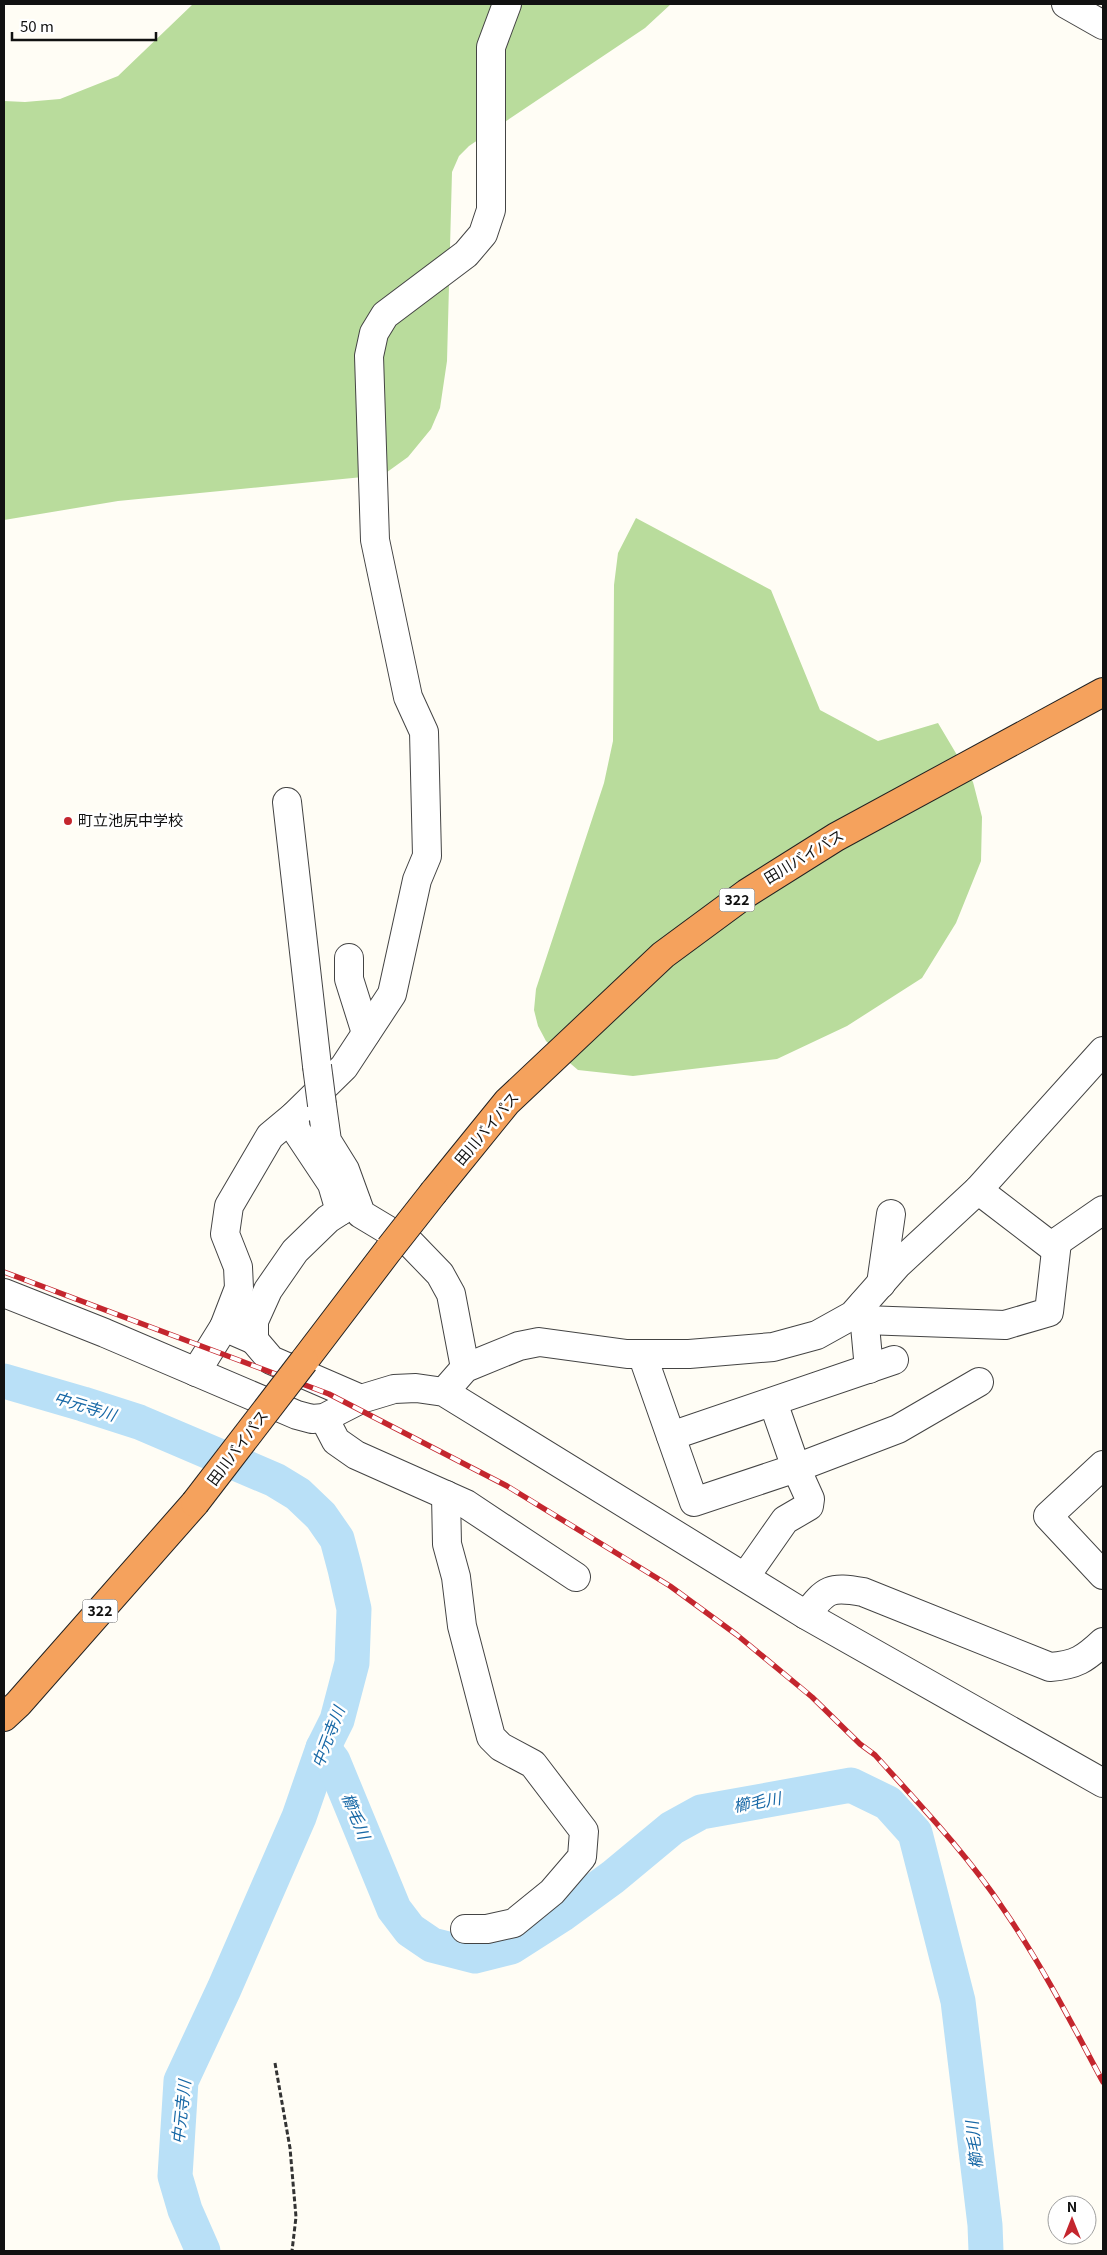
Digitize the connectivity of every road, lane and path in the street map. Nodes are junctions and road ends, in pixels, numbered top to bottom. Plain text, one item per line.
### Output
1 (507, 4) edge
2 (1066, 4) edge
3 (1103, 25) edge
4 (1103, 692) edge
5 (287, 802) dead end
6 (350, 958) dead end
7 (366, 1033) junction
8 (1103, 1051) edge
9 (294, 1116) junction
10 (978, 1190) junction
11 (348, 1206) junction
12 (1103, 1210) edge
13 (890, 1214) dead end
14 (1057, 1242) junction
15 (881, 1284) junction
16 (4, 1293) edge
17 (864, 1312) junction
18 (224, 1327) junction
19 (254, 1340) junction
20 (642, 1354) junction
21 (894, 1360) dead end
22 (464, 1368) junction
23 (869, 1369) junction
24 (196, 1372) junction
25 (979, 1382) dead end
26 (444, 1392) junction
27 (361, 1399) junction
28 (773, 1402) junction
29 (324, 1418) junction
30 (671, 1436) junction
31 (1103, 1465) edge
32 (796, 1468) junction
33 (446, 1495) junction
34 (694, 1502) junction
35 (701, 1550) junction
36 (1103, 1575) edge
37 (576, 1577) dead end
38 (744, 1577) junction
39 (806, 1615) junction
40 (1103, 1642) edge
41 (4, 1717) edge
42 (1103, 1783) edge
43 (464, 1929) dead end
44 (275, 2063) dead end
45 (292, 2251) edge

1 - 7 street
2 - 3 street
4 - 41 highway, 田川バイパス / 322, bridge
5 - 11 street, bridge
6 - 7 street
7 - 9 street
8 - 10 street
9 - 11 street
9 - 18 street
10 - 14 street
10 - 15 street
11 - 19 street
11 - 22 street
12 - 14 street
13 - 15 street
14 - 17 street
15 - 17 street
16 - 24 street
17 - 20 street
17 - 23 street
18 - 19 street
18 - 24 street
19 - 27 street
20 - 22 street
20 - 30 street
21 - 23 street
22 - 26 street
23 - 28 street
24 - 29 street
25 - 32 street
26 - 27 street
26 - 35 street
27 - 29 street
28 - 30 street
28 - 32 street
29 - 33 street
30 - 34 street
31 - 36 street
32 - 34 street
32 - 38 street
33 - 37 street
33 - 43 street
34 - 35 street
35 - 38 street
38 - 39 street
39 - 40 street
39 - 42 street
44 - 45 path

